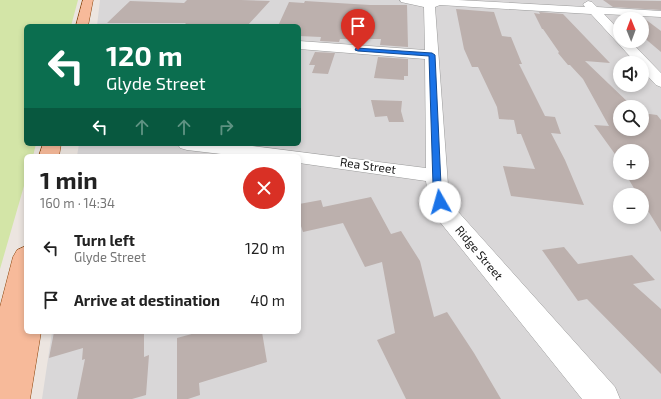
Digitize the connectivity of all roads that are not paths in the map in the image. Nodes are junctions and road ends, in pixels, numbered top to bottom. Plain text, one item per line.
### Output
1 (88, 0) edge
2 (94, 0) edge
3 (584, 0) edge
4 (423, 1) edge
5 (593, 9) junction
6 (661, 14) edge
7 (82, 24) edge
8 (89, 24) edge
9 (613, 30) edge
10 (301, 45) edge
11 (629, 48) edge
12 (432, 55) junction
13 (661, 82) edge
14 (204, 146) edge
15 (271, 154) edge
16 (301, 157) edge
17 (437, 176) junction
18 (24, 265) edge
19 (26, 334) edge
20 (0, 366) edge
21 (13, 399) edge
22 (603, 399) edge

1 - 7 main road
2 - 8 main road
3 - 5 street
4 - 5 street
4 - 12 street, Ridge Street
5 - 6 street
5 - 9 street
10 - 12 street
11 - 13 street
12 - 17 street, Ridge Street
14 - 15 street
16 - 17 street, Rea Street
17 - 22 street, Ridge Street
18 - 20 main road
19 - 21 main road

